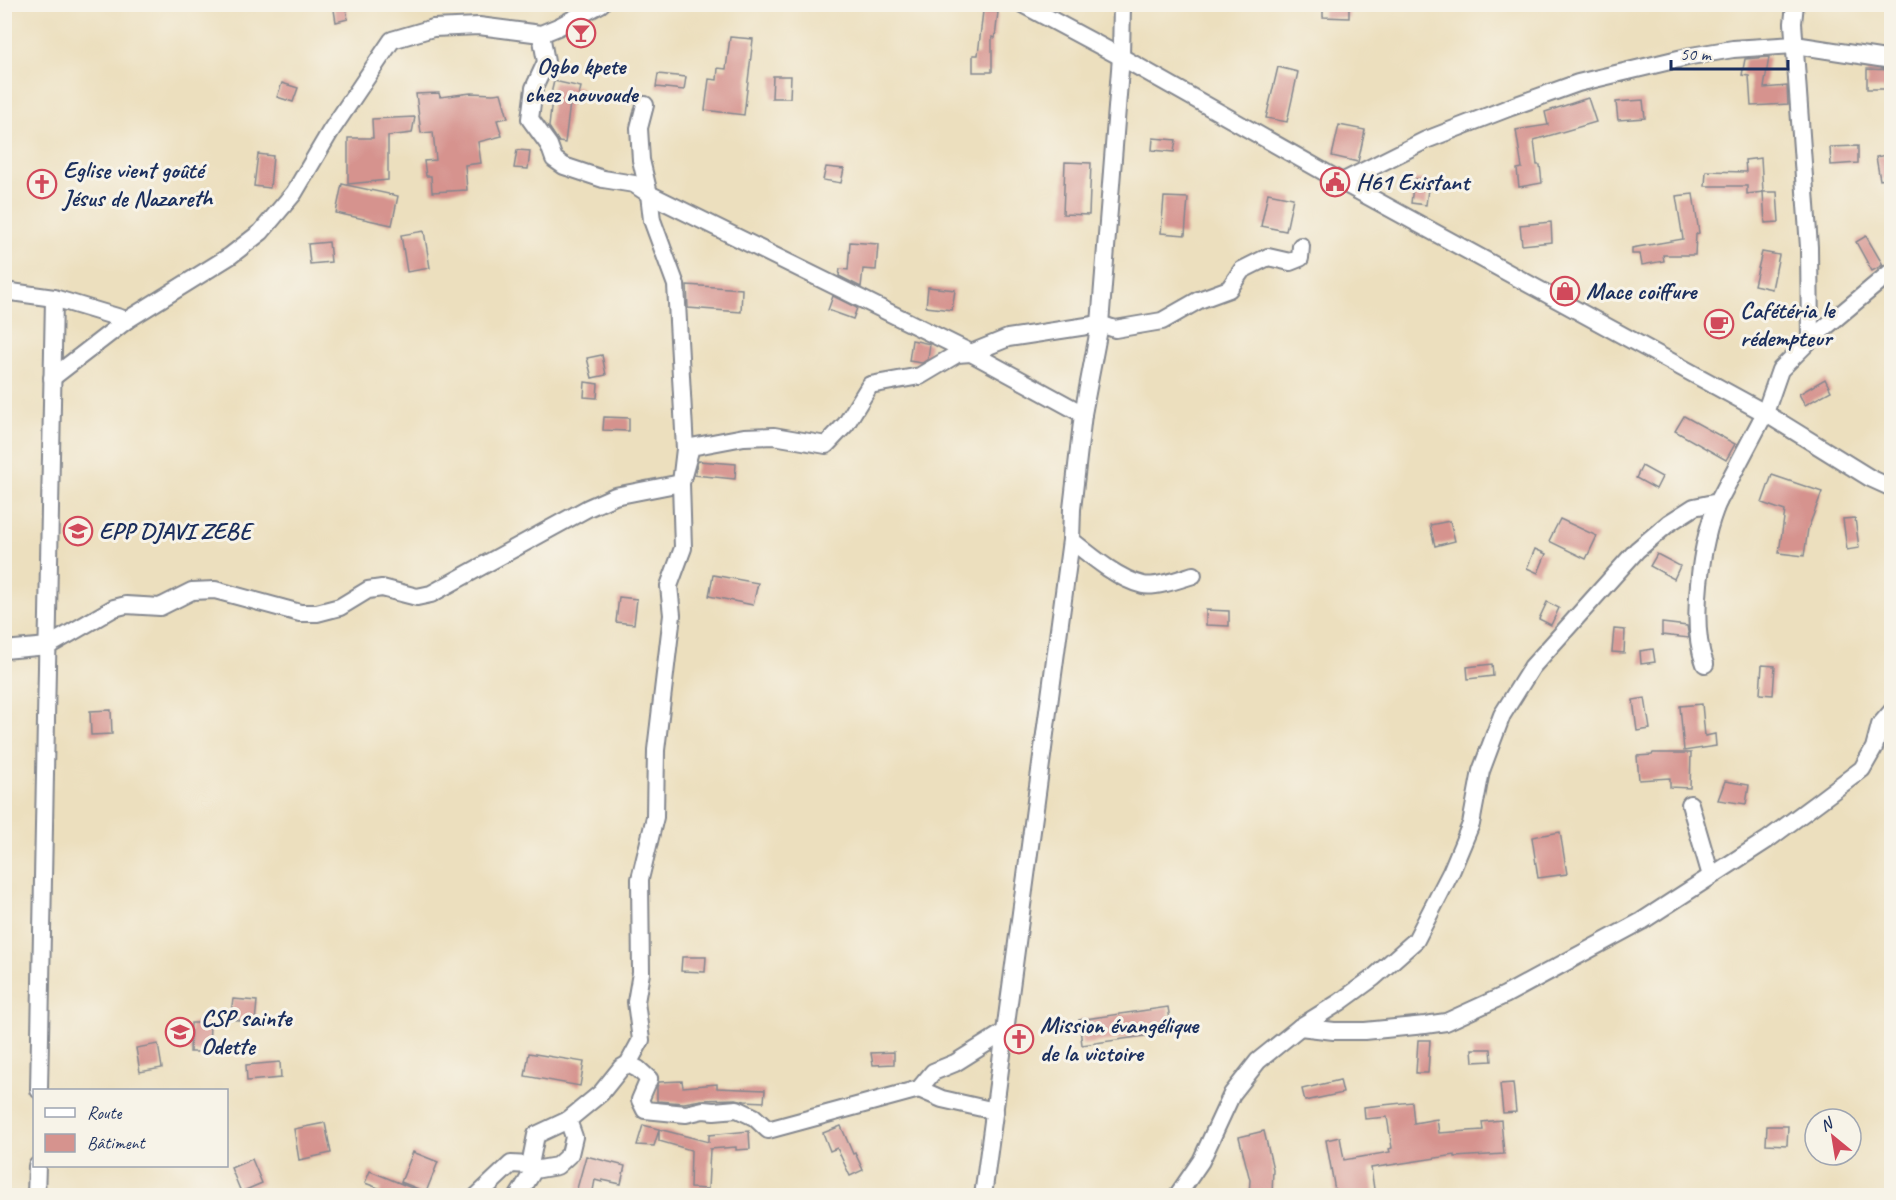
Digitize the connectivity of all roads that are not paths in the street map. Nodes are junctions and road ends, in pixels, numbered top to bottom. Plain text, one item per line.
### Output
1 (601, 4) edge
2 (1022, 4) edge
3 (1122, 4) edge
4 (1795, 4) edge
5 (541, 34) junction
6 (1795, 45) junction
7 (1120, 57) junction
8 (1892, 60) edge
9 (645, 105) dead end
10 (1342, 182) junction
11 (649, 195) junction
12 (1301, 246) dead end
13 (1892, 271) edge
14 (4, 291) edge
15 (54, 298) junction
16 (127, 320) junction
17 (1104, 330) junction
18 (1810, 340) junction
19 (971, 353) junction
20 (52, 378) junction
21 (1765, 413) junction
22 (1083, 414) junction
23 (681, 483) junction
24 (1892, 488) edge
25 (1718, 502) junction
26 (1071, 540) junction
27 (1193, 575) dead end
28 (48, 646) junction
29 (4, 650) edge
30 (1706, 664) dead end
31 (1892, 711) edge
32 (1690, 804) dead end
33 (1711, 876) junction
34 (1300, 1027) junction
35 (1006, 1031) junction
36 (628, 1064) junction
37 (39, 1089) edge
38 (919, 1089) junction
39 (995, 1111) junction
40 (568, 1120) junction
41 (37, 1167) edge
42 (532, 1168) junction
43 (36, 1196) edge
44 (477, 1196) edge
45 (518, 1196) edge
46 (983, 1196) edge
47 (1177, 1196) edge

1 - 5 street
2 - 7 street
3 - 7 street
4 - 6 street
5 - 11 street
5 - 16 street
6 - 8 street
6 - 10 street
6 - 18 street
7 - 10 street
7 - 17 street
9 - 11 street
10 - 21 street
11 - 19 street
11 - 23 street
12 - 17 street
13 - 18 street
14 - 15 street
15 - 16 street
15 - 20 street
16 - 20 street
17 - 19 street
17 - 22 street
18 - 21 street
19 - 22 street
19 - 23 street
20 - 28 street
21 - 24 street
21 - 25 street
22 - 26 street
23 - 28 street
23 - 36 street
25 - 30 street
25 - 34 street
26 - 27 street
26 - 35 street
28 - 29 street
28 - 37 street
31 - 33 street
32 - 33 street
33 - 34 street
34 - 47 street
35 - 38 street
35 - 39 street
36 - 38 street
36 - 40 street
38 - 39 street
39 - 46 street
40 - 42 street
40 - 42 street
41 - 43 street
42 - 44 street
42 - 45 street

